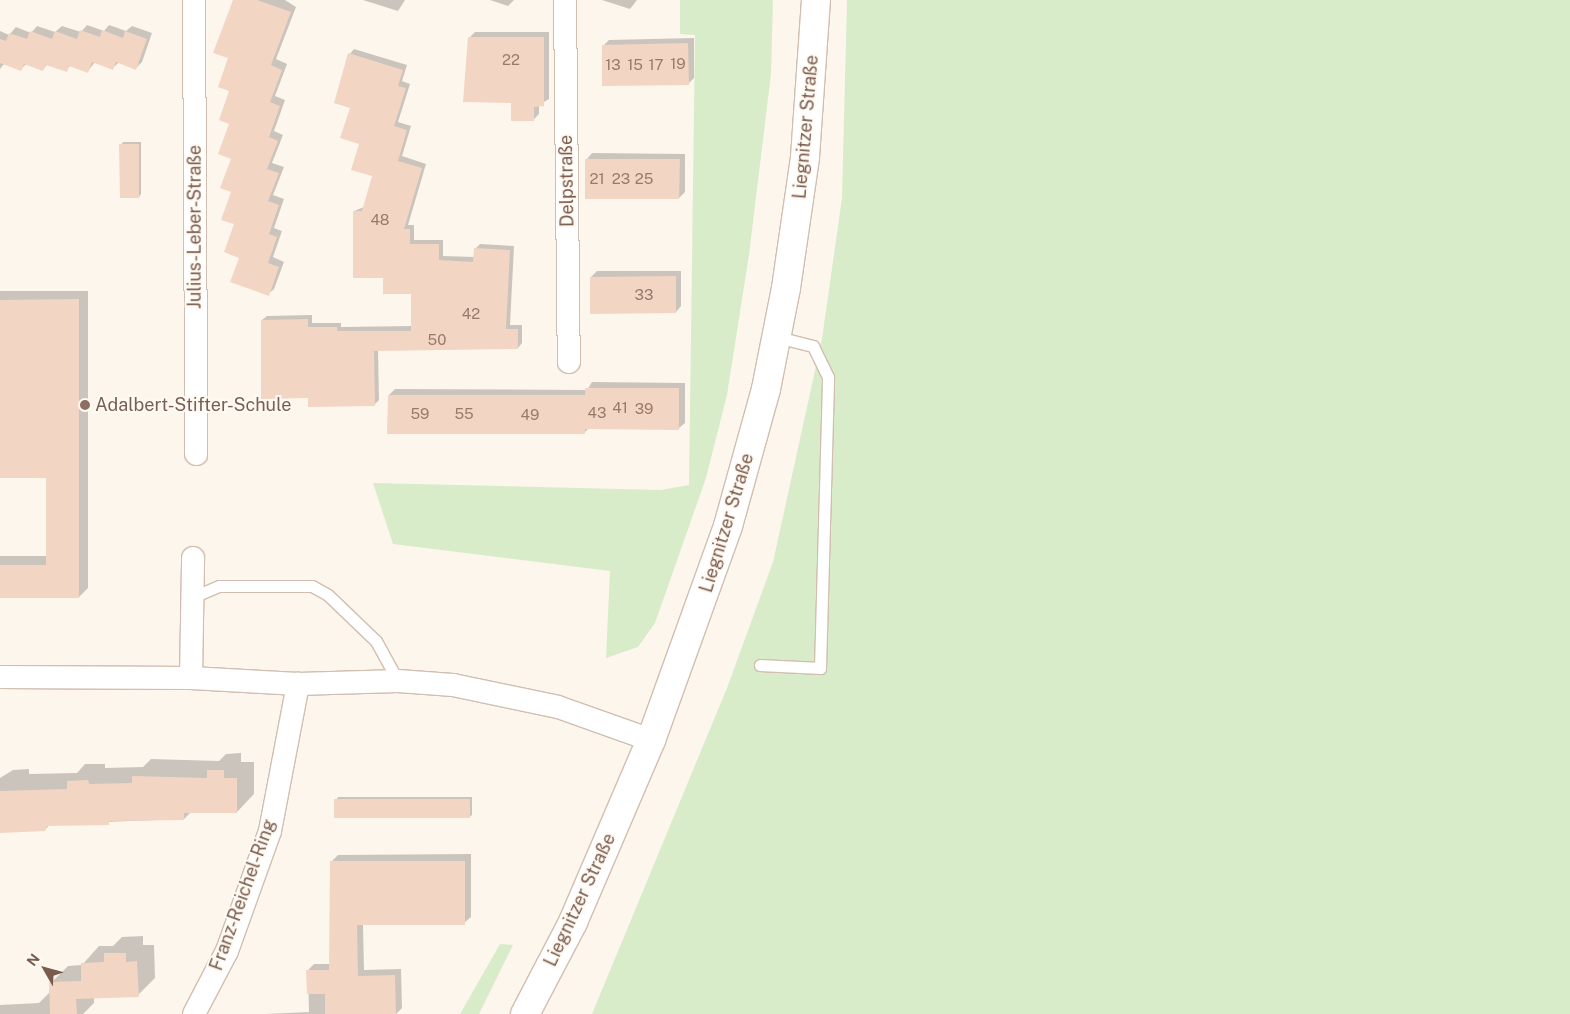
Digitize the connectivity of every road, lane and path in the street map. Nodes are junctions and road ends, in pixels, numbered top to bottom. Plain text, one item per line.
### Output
1 (194, 0) edge
2 (565, 0) edge
3 (816, 0) edge
4 (778, 337) junction
5 (569, 362) dead end
6 (196, 454) dead end
7 (193, 558) dead end
8 (193, 597) junction
9 (760, 664) dead end
10 (0, 677) edge
11 (191, 678) junction
12 (398, 681) junction
13 (298, 684) junction
14 (651, 740) junction
15 (194, 1014) edge
16 (525, 1014) edge

1 - 6 street, Julius-Leber-Straße
2 - 5 street, Delpstraße
3 - 4 main road, Liegnitzer Straße
4 - 9 lane
4 - 14 main road, Liegnitzer Straße
7 - 8 street
8 - 11 street
8 - 12 lane
10 - 11 street
11 - 13 street
12 - 13 street
12 - 14 street
13 - 15 street, Franz-Reichel-Ring
14 - 16 main road, Liegnitzer Straße

